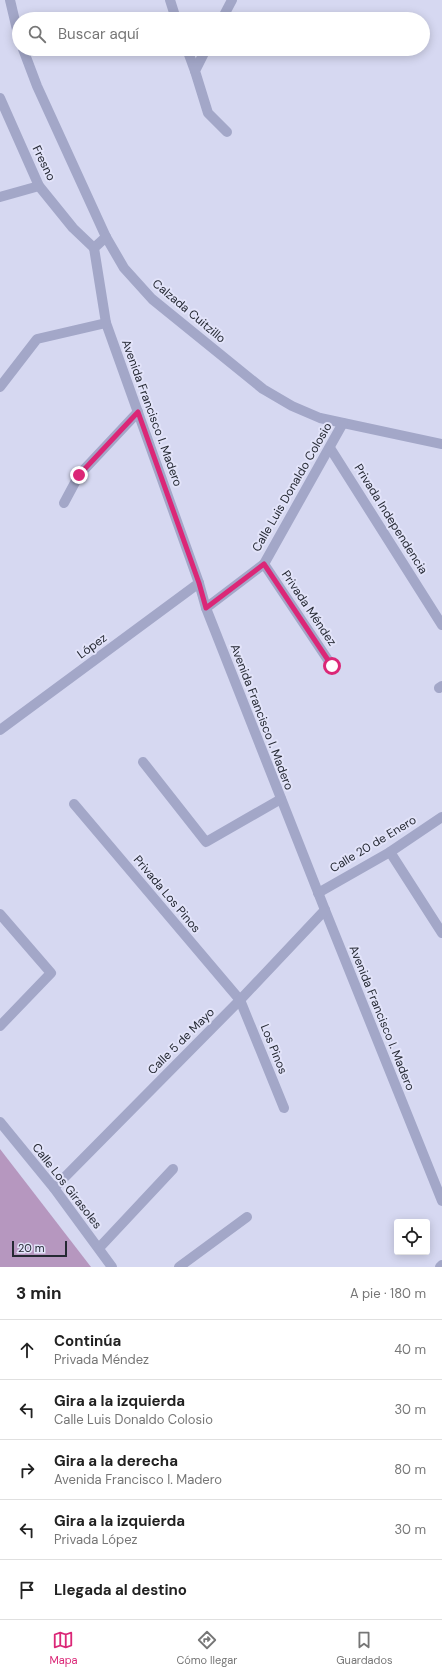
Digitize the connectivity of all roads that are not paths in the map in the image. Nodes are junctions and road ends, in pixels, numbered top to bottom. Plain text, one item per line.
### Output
1 (10, 0) edge
2 (170, 0) edge
3 (232, 0) edge
4 (13, 12) edge
5 (174, 12) edge
6 (226, 12) edge
7 (26, 56) edge
8 (190, 56) edge
9 (202, 56) edge
10 (195, 71) junction
11 (0, 98) edge
12 (227, 132) dead end
13 (39, 186) junction
14 (0, 197) edge
15 (106, 237) junction
16 (94, 248) junction
17 (106, 323) junction
18 (0, 387) edge
19 (138, 412) junction
20 (343, 423) junction
21 (442, 444) edge
22 (330, 448) junction
23 (64, 503) dead end
24 (264, 564) junction
25 (199, 583) junction
26 (206, 608) junction
27 (442, 625) edge
28 (332, 666) dead end
29 (0, 730) edge
30 (143, 762) dead end
31 (281, 799) junction
32 (74, 804) dead end
33 (442, 817) edge
34 (390, 852) junction
35 (318, 892) junction
36 (325, 910) junction
37 (0, 914) edge
38 (442, 933) edge
39 (240, 1000) junction
40 (0, 1026) edge
41 (284, 1108) dead end
42 (0, 1122) edge
43 (173, 1169) dead end
44 (54, 1188) junction
45 (442, 1201) edge
46 (247, 1217) dead end
47 (99, 1248) junction
48 (112, 1267) edge
49 (179, 1267) edge

1 - 4 street
2 - 5 street
3 - 6 street
7 - 15 street, Calzada Cuitzillo
8 - 10 street
9 - 10 street
10 - 12 street
11 - 13 street, Fresno
13 - 14 street
13 - 16 street, Fresno
15 - 16 street
15 - 20 street, Calzada Cuitzillo
16 - 17 street, Avenida Francisco I. Madero
17 - 18 street
17 - 19 street, Avenida Francisco I. Madero
19 - 23 street
19 - 25 street, Avenida Francisco I. Madero
20 - 21 street, Calzada Cuitzillo
20 - 22 street, Calle Luis Donaldo Colosio
22 - 24 street, Calle Luis Donaldo Colosio
22 - 27 street, Privada Independencia
24 - 26 street, Calle Luis Donaldo Colosio
24 - 28 street, Privada Méndez
25 - 26 street, Avenida Francisco I. Madero
25 - 29 street, López
26 - 31 street, Avenida Francisco I. Madero
30 - 31 street
31 - 35 street, Avenida Francisco I. Madero
32 - 39 street, Privada Los Pinos
33 - 34 street, Calle 20 de Enero
34 - 35 street, Calle 20 de Enero
34 - 38 street
35 - 36 street, Avenida Francisco I. Madero
36 - 39 street, Calle 5 de Mayo
36 - 45 street, Avenida Francisco I. Madero
37 - 40 street
39 - 41 street, Los Pinos
39 - 44 street, Calle 5 de Mayo
42 - 44 street, Calle Los Girasoles
43 - 47 street
44 - 47 street, Calle Los Girasoles
46 - 49 street
47 - 48 street, Calle Los Girasoles

